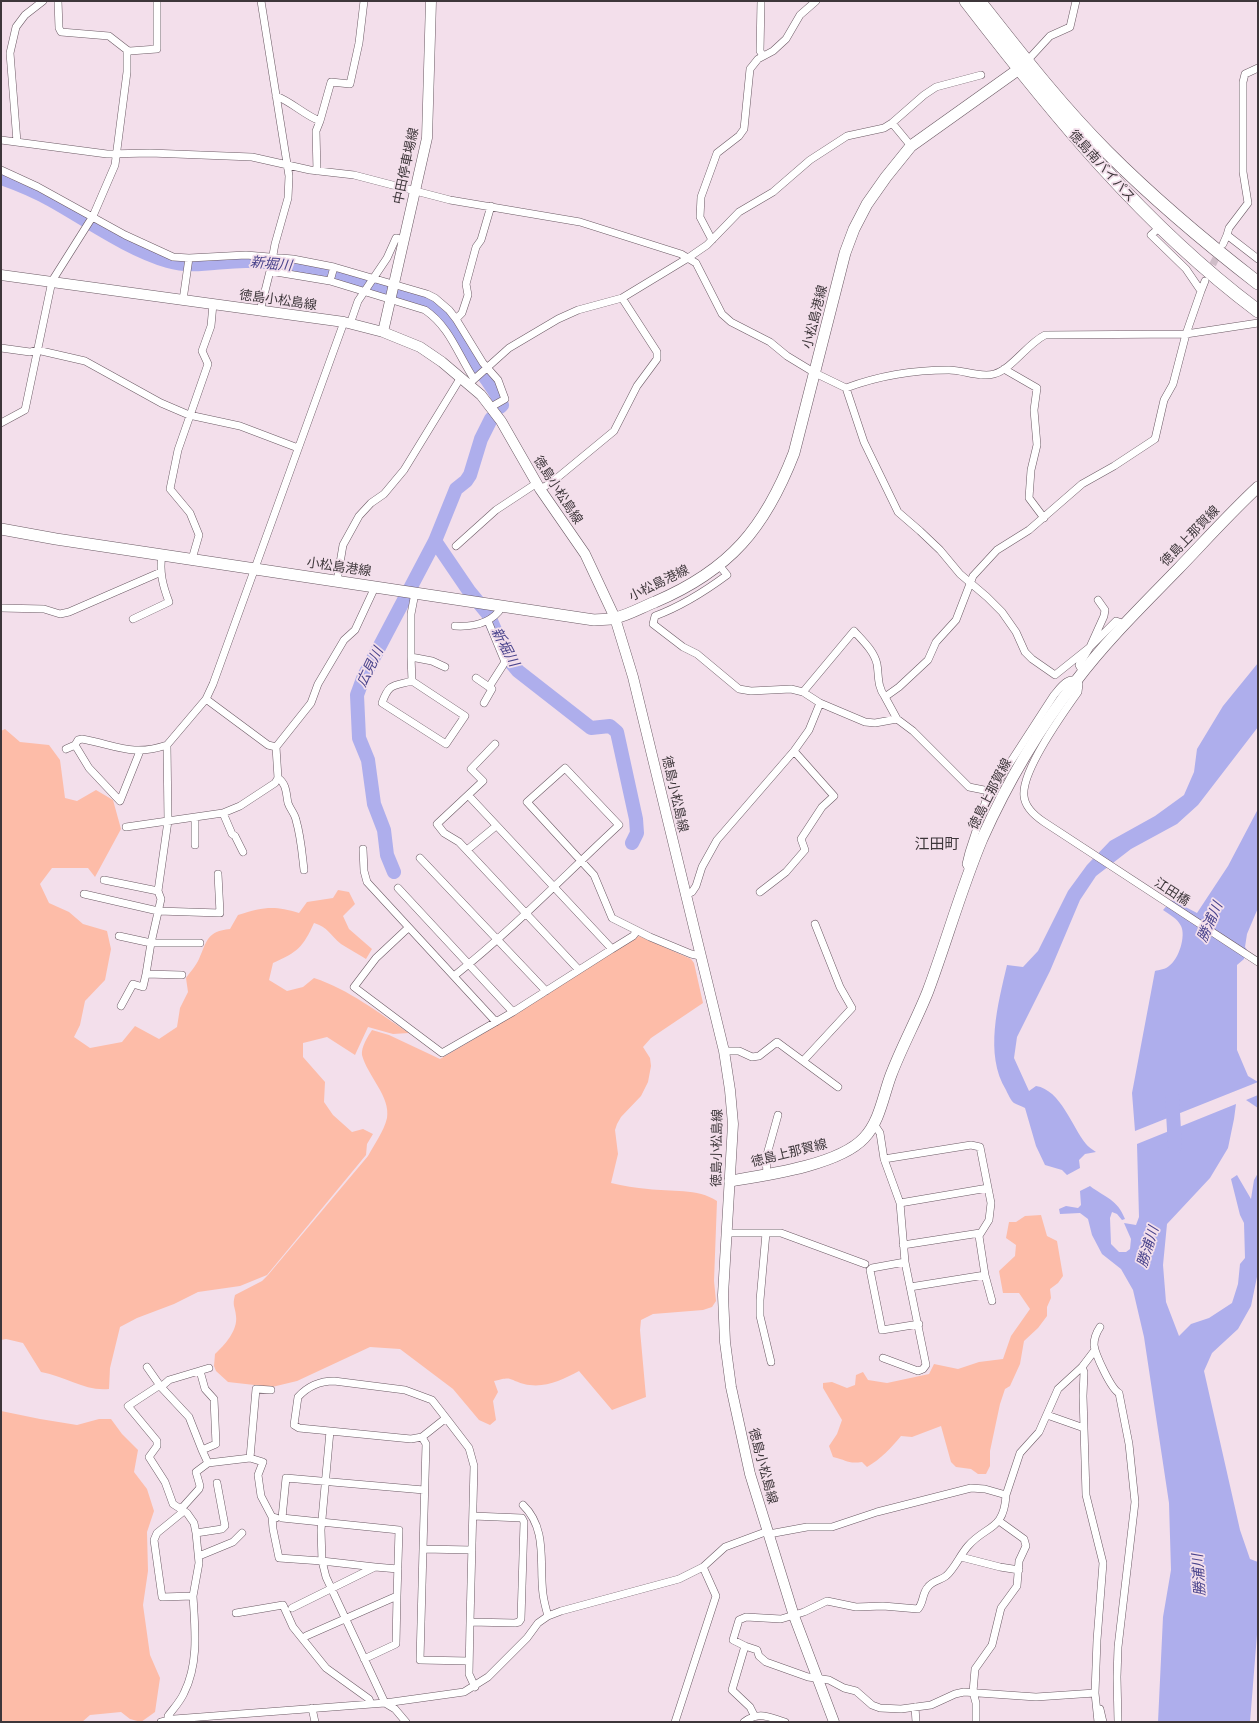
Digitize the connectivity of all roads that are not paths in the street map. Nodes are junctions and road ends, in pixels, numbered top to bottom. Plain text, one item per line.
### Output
1 (43, 1) edge
2 (58, 1) edge
3 (157, 1) edge
4 (261, 1) edge
5 (364, 1) edge
6 (431, 1) edge
7 (760, 1) edge
8 (816, 1) edge
9 (966, 1) edge
10 (979, 1) edge
11 (1076, 1) edge
12 (127, 50) junction
13 (762, 56) junction
14 (1023, 65) junction
15 (1258, 68) edge
16 (981, 75) dead end
17 (276, 96) junction
18 (320, 121) junction
19 (892, 123) junction
20 (1, 140) edge
21 (17, 142) junction
22 (911, 146) junction
23 (117, 154) junction
24 (287, 165) junction
25 (1, 170) edge
26 (317, 171) junction
27 (415, 191) junction
28 (491, 206) junction
29 (92, 217) junction
30 (1160, 227) junction
31 (1227, 235) junction
32 (404, 240) junction
33 (712, 240) junction
34 (1223, 244) tunnel mouth
35 (272, 258) junction
36 (688, 258) junction
37 (189, 259) junction
38 (1258, 259) edge
39 (1237, 266) junction
40 (334, 268) junction
41 (270, 269) junction
42 (1, 275) edge
43 (330, 280) junction
44 (371, 280) junction
45 (52, 281) junction
46 (1205, 281) tunnel mouth
47 (1258, 283) edge
48 (393, 285) junction
49 (365, 289) junction
50 (1201, 291) junction
51 (1258, 291) edge
52 (390, 298) junction
53 (622, 298) junction
54 (182, 300) junction
55 (213, 304) junction
56 (260, 311) junction
57 (1258, 311) edge
58 (456, 319) junction
59 (347, 323) junction
60 (1258, 323) edge
61 (383, 332) junction
62 (1186, 334) junction
63 (1, 348) edge
64 (37, 350) junction
65 (485, 369) junction
66 (1004, 369) junction
67 (815, 373) junction
68 (461, 377) junction
69 (474, 380) junction
70 (846, 388) junction
71 (497, 404) junction
72 (189, 415) junction
73 (1, 423) edge
74 (298, 448) junction
75 (1258, 482) edge
76 (539, 486) junction
77 (1258, 487) edge
78 (1244, 500) junction
79 (1044, 518) junction
80 (1, 528) edge
81 (456, 546) dead end
82 (162, 555) junction
83 (192, 559) junction
84 (719, 566) junction
85 (255, 570) junction
86 (161, 572) junction
87 (337, 581) junction
88 (970, 583) junction
89 (375, 587) junction
90 (411, 592) junction
91 (1098, 600) dead end
92 (502, 606) junction
93 (1, 608) edge
94 (615, 618) junction
95 (133, 619) dead end
96 (488, 621) junction
97 (1125, 624) junction
98 (455, 626) dead end
99 (1090, 647) junction
100 (411, 658) junction
101 (445, 667) dead end
102 (1080, 676) junction
103 (476, 678) dead end
104 (412, 681) junction
105 (490, 687) junction
106 (803, 692) junction
107 (885, 697) junction
108 (206, 699) junction
109 (484, 702) dead end
110 (820, 703) junction
111 (897, 719) junction
112 (495, 744) dead end
113 (75, 745) junction
114 (167, 745) junction
115 (276, 747) junction
116 (66, 749) dead end
117 (140, 751) junction
118 (794, 751) junction
119 (278, 778) junction
120 (989, 791) junction
121 (468, 795) junction
122 (223, 813) junction
123 (195, 818) junction
124 (168, 821) junction
125 (496, 826) junction
126 (126, 827) dead end
127 (195, 845) dead end
128 (363, 849) dead end
129 (467, 850) junction
130 (243, 852) dead end
131 (420, 858) dead end
132 (581, 860) junction
133 (304, 870) dead end
134 (970, 871) junction
135 (218, 874) dead end
136 (104, 880) dead end
137 (553, 887) junction
138 (398, 888) dead end
139 (158, 891) junction
140 (760, 892) dead end
141 (84, 894) dead end
142 (686, 895) junction
143 (158, 911) junction
144 (525, 913) junction
145 (815, 924) dead end
146 (408, 928) junction
147 (637, 931) junction
148 (119, 936) dead end
149 (498, 939) junction
150 (200, 943) dead end
151 (151, 944) junction
152 (612, 949) junction
153 (700, 956) junction
154 (1258, 962) edge
155 (469, 965) junction
156 (578, 969) junction
157 (146, 974) junction
158 (182, 974) dead end
159 (454, 976) junction
160 (546, 990) junction
161 (121, 1006) dead end
162 (513, 1012) junction
163 (496, 1022) junction
164 (724, 1051) junction
165 (802, 1061) junction
166 (838, 1087) dead end
167 (778, 1115) dead end
168 (874, 1124) junction
169 (884, 1159) junction
170 (767, 1174) junction
171 (730, 1181) junction
172 (988, 1188) junction
173 (900, 1203) junction
174 (727, 1232) junction
175 (766, 1233) junction
176 (980, 1233) junction
177 (903, 1245) junction
178 (905, 1262) junction
179 (865, 1264) dead end
180 (985, 1275) junction
181 (910, 1287) junction
182 (992, 1301) dead end
183 (918, 1324) junction
184 (1100, 1327) dead end
185 (1095, 1350) junction
186 (883, 1358) dead end
187 (770, 1362) dead end
188 (147, 1367) dead end
189 (1082, 1367) junction
190 (209, 1368) dead end
191 (200, 1371) junction
192 (161, 1387) junction
193 (271, 1390) dead end
194 (1047, 1415) junction
195 (446, 1418) junction
196 (1084, 1428) junction
197 (330, 1431) junction
198 (422, 1437) junction
199 (202, 1450) junction
200 (250, 1458) junction
201 (208, 1463) junction
202 (325, 1482) junction
203 (217, 1483) dead end
204 (424, 1490) junction
205 (1006, 1495) junction
206 (523, 1505) dead end
207 (183, 1510) junction
208 (473, 1516) junction
209 (272, 1517) junction
210 (282, 1518) junction
211 (999, 1521) junction
212 (322, 1523) junction
213 (196, 1533) junction
214 (242, 1533) dead end
215 (768, 1533) junction
216 (423, 1549) junction
217 (472, 1550) junction
218 (199, 1556) junction
219 (961, 1557) junction
220 (322, 1561) junction
221 (376, 1567) junction
222 (703, 1567) junction
223 (398, 1569) junction
224 (1019, 1570) junction
225 (331, 1589) junction
226 (193, 1596) junction
227 (398, 1596) junction
228 (292, 1608) dead end
229 (236, 1613) dead end
230 (548, 1616) junction
231 (794, 1616) junction
232 (345, 1619) junction
233 (470, 1622) junction
234 (306, 1636) dead end
235 (745, 1646) junction
236 (364, 1659) junction
237 (469, 1661) junction
238 (816, 1678) junction
239 (475, 1687) junction
240 (973, 1692) junction
241 (1096, 1696) junction
242 (385, 1702) junction
243 (371, 1704) junction
244 (915, 1707) junction
245 (312, 1708) junction
246 (754, 1715) junction
247 (165, 1721) edge
248 (315, 1722) edge
249 (406, 1722) edge
250 (675, 1722) edge
251 (744, 1722) edge
252 (785, 1722) edge
253 (834, 1722) edge
254 (916, 1722) edge
255 (976, 1722) edge
256 (1098, 1722) edge
257 (1103, 1722) edge
258 (1118, 1722) edge

1 - 21 street
2 - 12 street
3 - 12 street
4 - 17 street
5 - 18 street
6 - 27 main road, 中田停車場線
7 - 13 street
8 - 13 street
9 - 14 highway, 徳島南バイパス
10 - 14 highway, 徳島南バイパス
11 - 14 street
12 - 23 street
13 - 33 street
14 - 22 main road, 小松島港線
14 - 30 highway, 徳島南バイパス
14 - 39 highway, 徳島南バイパス
15 - 31 street
16 - 19 street
17 - 18 street
17 - 24 street
18 - 26 street
19 - 22 street
19 - 33 street
20 - 21 street
21 - 23 street
22 - 67 main road, 小松島港線
23 - 24 street
23 - 29 street
24 - 26 street
24 - 35 street
25 - 29 street
26 - 27 street
27 - 28 street
27 - 32 main road, 中田停車場線
28 - 36 street
28 - 58 street
29 - 37 street
29 - 45 street
30 - 50 street
30 - 57 highway, 徳島南バイパス
31 - 34 street
31 - 38 street
32 - 44 street
32 - 48 main road, 中田停車場線
33 - 36 street
35 - 37 street
35 - 40 street
35 - 41 street
36 - 53 street
36 - 67 street
37 - 54 street
39 - 47 highway, 徳島南バイパス
39 - 51 highway
40 - 43 street
40 - 44 street
41 - 43 street
41 - 56 street
42 - 45 main road, 徳島小松島線
43 - 49 street
44 - 48 street
44 - 49 street
45 - 54 main road, 徳島小松島線
45 - 64 street
46 - 50 street
48 - 52 main road, 中田停車場線
48 - 58 street
49 - 52 street
49 - 59 street
50 - 62 street
52 - 61 main road
52 - 69 street
53 - 65 street
53 - 76 street
54 - 55 main road, 徳島小松島線
55 - 56 main road, 徳島小松島線
55 - 72 street
56 - 59 main road, 徳島小松島線
58 - 65 street
59 - 61 main road, 徳島小松島線
59 - 74 street
60 - 62 street
61 - 68 main road, 徳島小松島線
62 - 66 street
62 - 79 street
63 - 64 street
64 - 72 street
64 - 73 street
65 - 69 street
65 - 71 street
66 - 70 street
66 - 79 street
67 - 70 street
67 - 84 main road, 小松島港線
68 - 69 main road, 徳島小松島線
68 - 87 street
69 - 71 main road, 徳島小松島線
70 - 88 street
71 - 76 main road, 徳島小松島線
72 - 74 street
72 - 83 street
74 - 85 street
75 - 78 main road, 徳島上那賀線
76 - 81 street
76 - 94 main road, 徳島小松島線
77 - 78 main road, 徳島上那賀線
78 - 97 main road, 徳島上那賀線
79 - 88 street
80 - 82 main road, 小松島港線
82 - 83 main road, 小松島港線
82 - 86 street
83 - 85 main road, 小松島港線
84 - 94 main road, 小松島港線
84 - 106 street
85 - 87 main road, 小松島港線
85 - 108 street
86 - 93 street
86 - 95 street
87 - 89 main road, 小松島港線
88 - 99 street
88 - 107 street
89 - 90 main road, 小松島港線
89 - 115 street
90 - 92 main road, 小松島港線
90 - 100 street
91 - 99 street
92 - 94 main road, 小松島港線
92 - 96 street
94 - 142 main road, 徳島小松島線
96 - 98 street
96 - 105 street
97 - 99 street
97 - 102 main road, 徳島上那賀線
99 - 102 street
100 - 101 street
100 - 104 street
102 - 120 street
102 - 134 main road, 徳島上那賀線
102 - 154 street, 江田橋
103 - 105 street
104 - 104 street
105 - 109 street
106 - 107 street
106 - 110 street
107 - 111 street
108 - 114 street
108 - 115 street
110 - 111 street
110 - 118 street
111 - 120 street
112 - 121 street
113 - 116 street
113 - 117 street
113 - 117 street
114 - 117 street
114 - 124 street
115 - 119 street
118 - 140 street
118 - 142 street
119 - 122 street
119 - 133 street
120 - 134 street
121 - 125 street
121 - 129 street
122 - 123 street
122 - 130 street
123 - 124 street
123 - 127 street
124 - 126 street
124 - 139 street
125 - 129 street
125 - 137 street
128 - 146 street
129 - 144 street
131 - 149 street
132 - 132 street
132 - 137 street
132 - 147 street
134 - 168 main road, 徳島上那賀線
135 - 143 street
136 - 139 street
137 - 144 street
137 - 152 street
138 - 155 street
139 - 143 street
141 - 143 street
142 - 153 main road, 徳島小松島線
143 - 151 street
144 - 149 street
144 - 156 street
145 - 165 street
146 - 159 street
146 - 163 street
147 - 152 street
147 - 153 street
148 - 151 street
149 - 155 street
149 - 160 street
150 - 151 street
151 - 157 street
152 - 156 street
153 - 164 main road, 徳島小松島線
155 - 159 street
155 - 162 street
156 - 160 street
157 - 158 street
157 - 161 street
159 - 163 street
160 - 162 street
162 - 163 street
164 - 165 street
164 - 171 main road, 徳島小松島線
165 - 166 street
167 - 170 street
168 - 169 street
168 - 170 main road, 徳島上那賀線
169 - 172 street
169 - 173 street
170 - 171 main road, 徳島上那賀線
171 - 174 main road, 徳島小松島線
172 - 173 street
172 - 176 street
173 - 177 street
174 - 175 street
174 - 215 main road, 徳島小松島線
175 - 179 street
175 - 187 street
176 - 177 street
176 - 180 street
177 - 178 street
178 - 181 street
178 - 183 street
180 - 181 street
180 - 182 street
181 - 183 street
183 - 186 street
184 - 185 street
185 - 189 street
185 - 258 street
188 - 192 street
189 - 194 street
189 - 196 street
190 - 191 street
191 - 192 street
191 - 199 street
192 - 199 street
192 - 207 street
193 - 200 street
194 - 196 street
194 - 205 street
195 - 197 street
195 - 198 street
195 - 208 street
196 - 241 street
197 - 198 street
197 - 202 street
198 - 204 street
199 - 201 street
200 - 201 street
200 - 209 street
201 - 207 street
202 - 204 street
202 - 210 street
202 - 212 street
203 - 213 street
204 - 216 street
205 - 211 street
205 - 215 street
206 - 230 street
207 - 213 street
207 - 226 street
208 - 217 street
208 - 233 street
209 - 210 street
209 - 220 street
210 - 212 street
211 - 219 street
211 - 224 street
212 - 220 street
212 - 223 street
213 - 218 street
214 - 218 street
215 - 222 street
215 - 231 main road, 徳島小松島線
216 - 217 street
216 - 237 street
217 - 233 street
218 - 226 street
219 - 224 street
219 - 231 street
220 - 221 street
220 - 225 street
221 - 223 street
221 - 225 street
222 - 230 street
222 - 250 street
223 - 227 street
224 - 240 street
225 - 228 street
225 - 232 street
226 - 247 street
227 - 232 street
227 - 236 street
229 - 243 street
230 - 239 street
231 - 235 street
231 - 238 main road, 徳島小松島線
232 - 234 street
232 - 236 street
233 - 237 street
235 - 238 street
235 - 246 street
236 - 242 street
237 - 239 street
238 - 244 street
238 - 253 main road, 徳島小松島線
239 - 242 street
240 - 241 street
240 - 244 street
240 - 255 street
241 - 256 street
241 - 257 street
242 - 243 street
242 - 249 street
243 - 245 street
244 - 254 street
245 - 247 street
245 - 248 street
246 - 251 street
246 - 252 street

